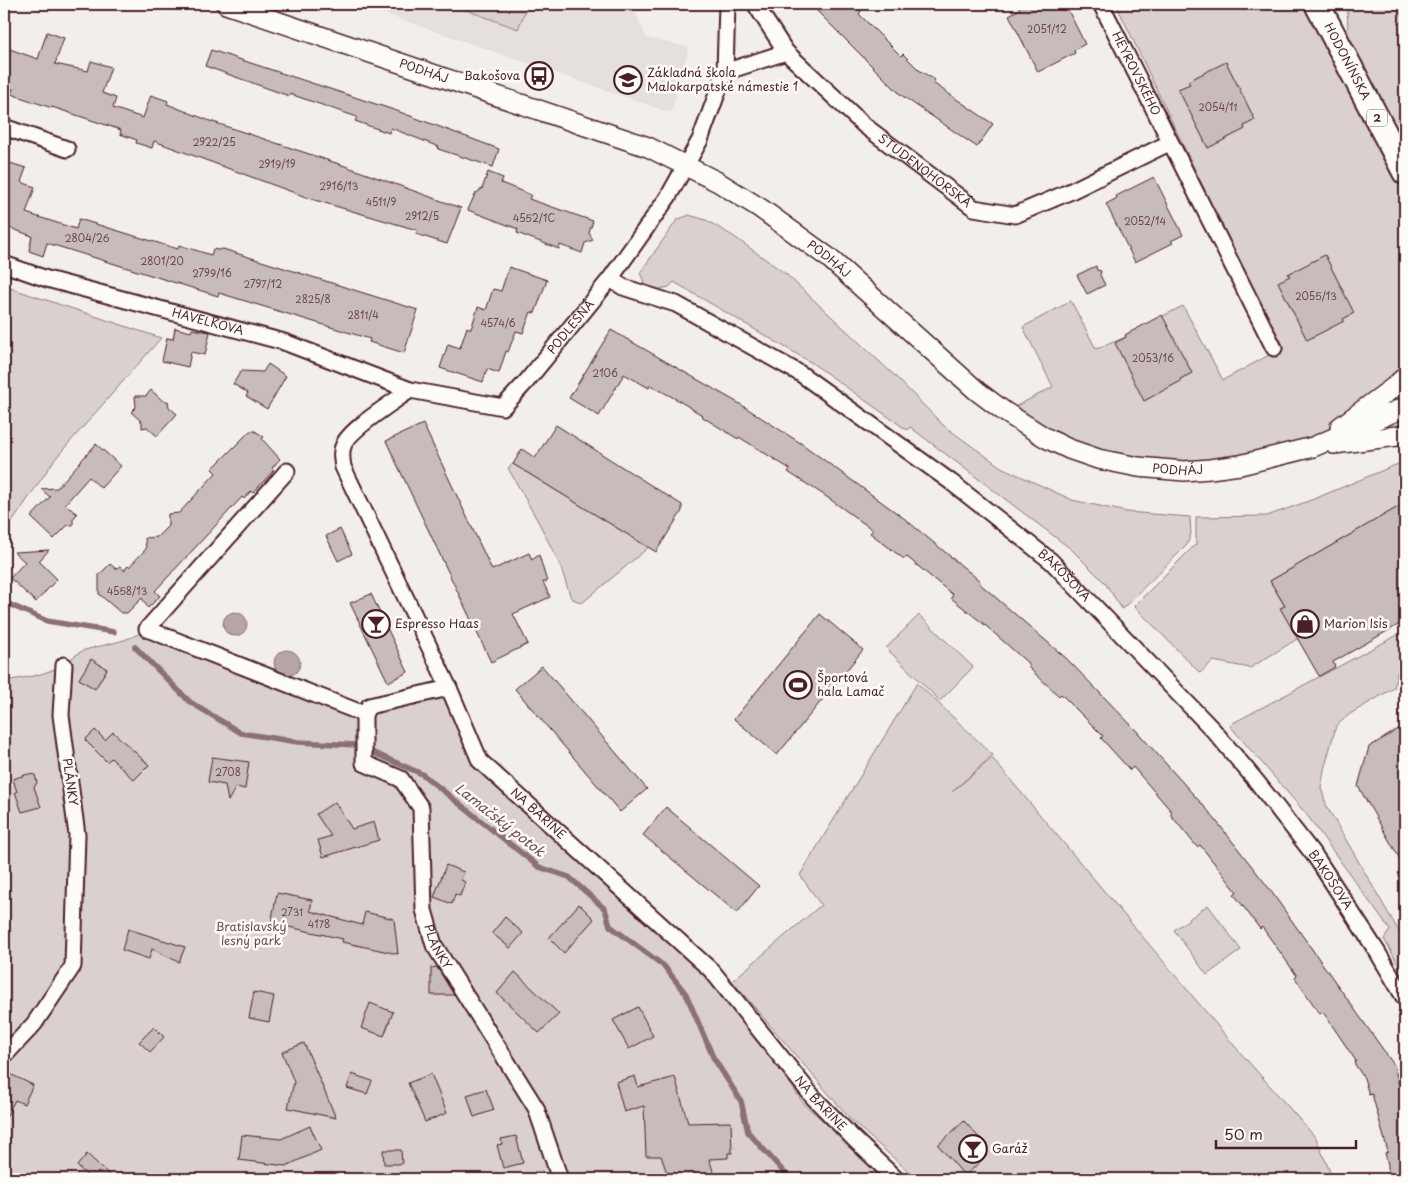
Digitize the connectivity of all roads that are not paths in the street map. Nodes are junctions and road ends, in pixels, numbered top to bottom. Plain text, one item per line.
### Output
1 (226, 4) edge
2 (727, 4) edge
3 (755, 4) edge
4 (1100, 4) edge
5 (1317, 4) edge
6 (786, 52) junction
7 (725, 72) junction
8 (4, 127) edge
9 (1169, 143) junction
10 (67, 149) dead end
11 (687, 165) junction
12 (1405, 172) edge
13 (4, 264) edge
14 (610, 279) junction
15 (1274, 348) dead end
16 (1405, 377) edge
17 (410, 390) junction
18 (1405, 407) edge
19 (1405, 435) edge
20 (1313, 447) junction
21 (287, 471) dead end
22 (64, 665) dead end
23 (449, 688) junction
24 (364, 714) junction
25 (1405, 999) edge
26 (4, 1056) edge
27 (560, 1179) edge
28 (896, 1179) edge

1 - 11 street, PODHÁJ
2 - 7 street
3 - 6 street, STUDENOHORSKÁ
4 - 9 street, HEYROVSKÉHO
5 - 12 main road, HODONÍNSKA / 2
6 - 7 street
6 - 9 street, STUDENOHORSKÁ
7 - 11 street
8 - 10 street
9 - 15 street, HEYROVSKÉHO
11 - 14 street, PODLESNÁ
11 - 20 street, PODHÁJ
13 - 17 street, HAVELKOVA
14 - 17 street, PODLESNÁ
14 - 25 street, BAKOŠOVA
16 - 20 street
17 - 23 street, NA BARINE
18 - 20 street, PODHÁJ
19 - 20 street
21 - 24 street
22 - 26 street, PLÁNKY
23 - 24 street
23 - 28 street, NA BARINE
24 - 27 street, PLÁNKY

